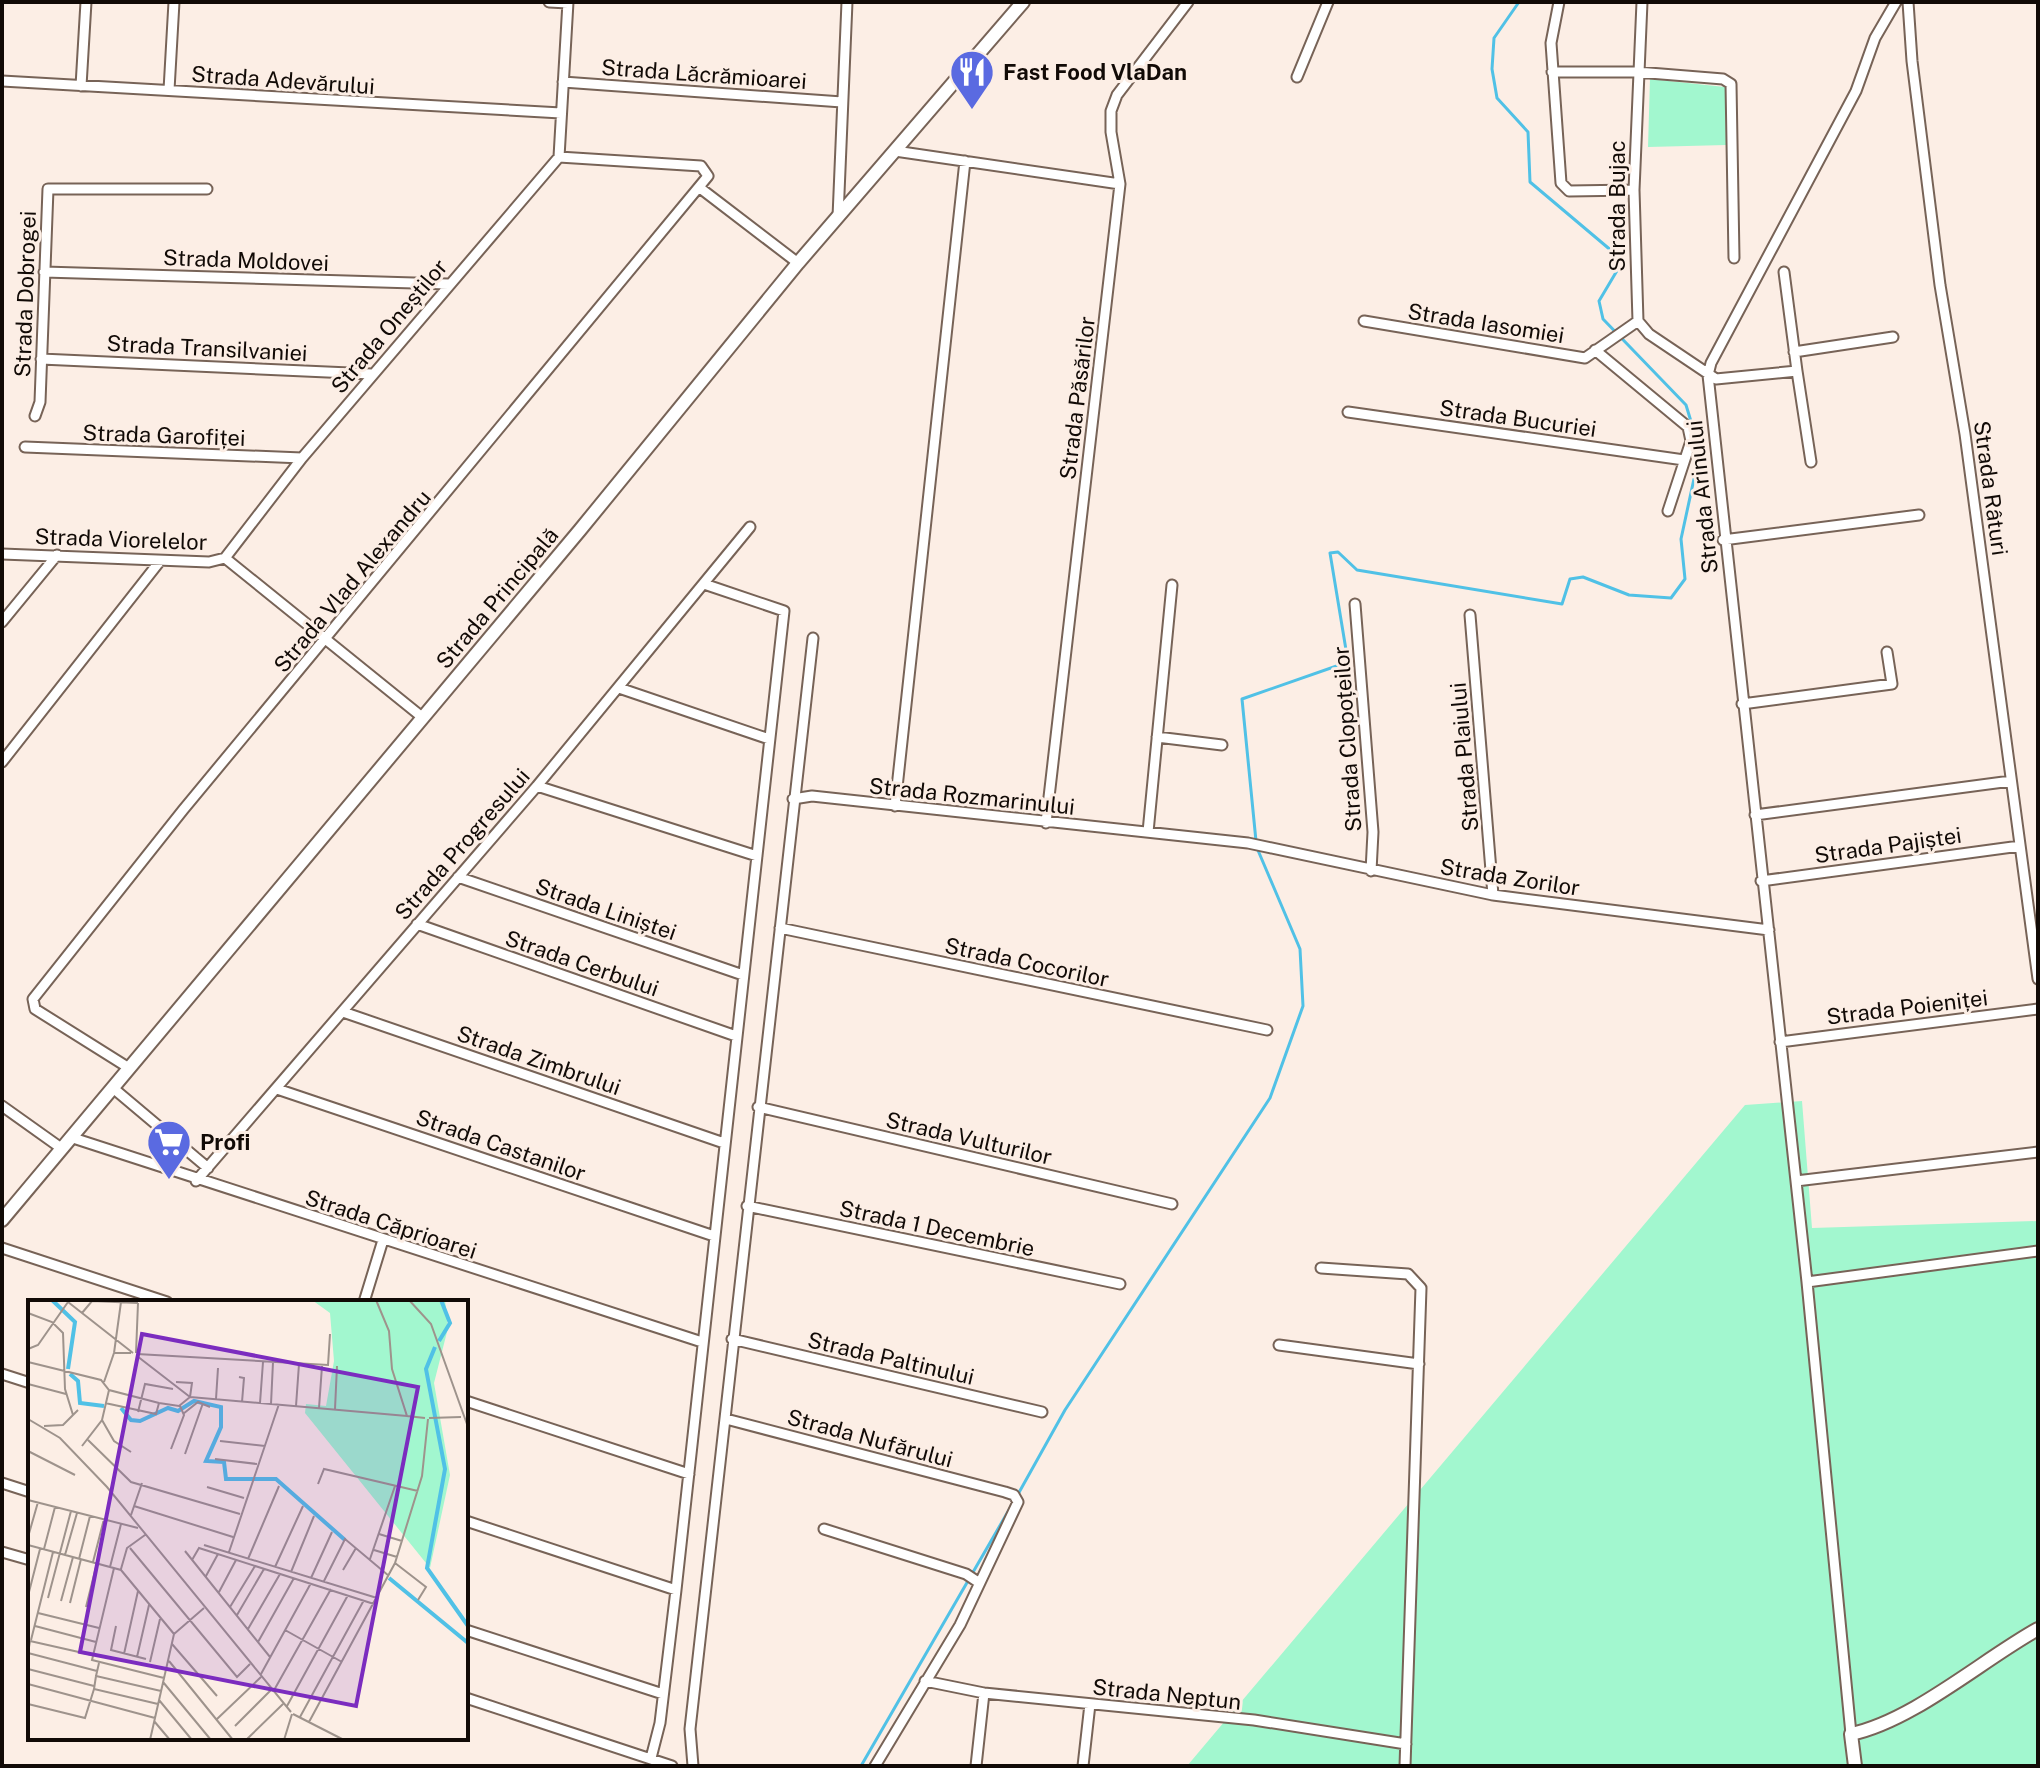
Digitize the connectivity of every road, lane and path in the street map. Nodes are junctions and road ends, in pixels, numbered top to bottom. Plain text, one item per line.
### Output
1 (86, 2) edge
2 (174, 2) edge
3 (549, 2) edge
4 (847, 2) edge
5 (1023, 2) edge
6 (1188, 2) edge
7 (1328, 2) edge
8 (1559, 2) edge
9 (1642, 2) edge
10 (1896, 2) edge
11 (1908, 2) edge
12 (568, 3) edge
13 (1552, 72) junction
14 (1637, 72) junction
15 (1297, 77) dead end
16 (2, 81) edge
17 (563, 82) junction
18 (81, 86) junction
19 (169, 90) junction
20 (842, 102) junction
21 (561, 113) junction
22 (895, 151) junction
23 (559, 157) junction
24 (965, 161) junction
25 (1120, 184) junction
26 (700, 188) junction
27 (207, 189) dead end
28 (1634, 190) junction
29 (838, 217) junction
30 (1734, 258) dead end
31 (798, 263) junction
32 (44, 272) junction
33 (1784, 272) dead end
34 (448, 284) junction
35 (1364, 321) dead end
36 (1638, 321) junction
37 (1893, 337) dead end
38 (1595, 350) junction
39 (1794, 352) junction
40 (41, 359) junction
41 (1797, 371) junction
42 (372, 374) junction
43 (1708, 375) junction
44 (1348, 412) dead end
45 (35, 416) dead end
46 (25, 447) dead end
47 (302, 458) junction
48 (1684, 460) junction
49 (1811, 462) dead end
50 (1668, 511) dead end
51 (1919, 515) dead end
52 (750, 527) dead end
53 (1723, 540) junction
54 (2, 554) edge
55 (57, 555) junction
56 (225, 558) junction
57 (160, 561) junction
58 (704, 584) junction
59 (1172, 585) dead end
60 (1355, 604) dead end
61 (1470, 615) dead end
62 (2, 622) edge
63 (813, 638) dead end
64 (327, 639) junction
65 (1887, 652) dead end
66 (619, 688) junction
67 (1742, 704) junction
68 (422, 717) junction
69 (1157, 737) junction
70 (769, 739) junction
71 (1222, 745) dead end
72 (2, 762) edge
73 (2011, 781) junction
74 (537, 786) junction
75 (793, 799) junction
76 (895, 806) junction
77 (1755, 815) junction
78 (1046, 823) junction
79 (1148, 832) junction
80 (1248, 843) joint
81 (2020, 846) junction
82 (757, 856) junction
83 (1371, 871) junction
84 (458, 877) junction
85 (1761, 881) junction
86 (1493, 895) junction
87 (417, 924) junction
88 (780, 928) junction
89 (1769, 930) junction
90 (743, 975) junction
91 (2038, 979) edge
92 (2038, 1009) edge
93 (343, 1012) junction
94 (1267, 1030) dead end
95 (736, 1036) junction
96 (1780, 1042) junction
97 (129, 1068) junction
98 (113, 1088) junction
99 (277, 1089) junction
100 (2, 1106) edge
101 (758, 1107) junction
102 (70, 1137) junction
103 (724, 1143) junction
104 (61, 1148) junction
105 (2038, 1152) edge
106 (208, 1168) junction
107 (196, 1181) junction
108 (1796, 1181) junction
109 (1172, 1204) dead end
110 (747, 1206) junction
111 (2, 1220) edge
112 (714, 1236) junction
113 (383, 1240) junction
114 (2, 1248) edge
115 (2038, 1251) edge
116 (1321, 1268) dead end
117 (1807, 1282) junction
118 (1120, 1284) dead end
119 (161, 1300) edge
120 (365, 1300) edge
121 (732, 1339) junction
122 (702, 1342) junction
123 (1279, 1345) dead end
124 (1419, 1364) junction
125 (2, 1374) edge
126 (28, 1382) edge
127 (468, 1402) edge
128 (1042, 1412) dead end
129 (726, 1419) junction
130 (689, 1474) junction
131 (2, 1483) edge
132 (28, 1491) edge
133 (468, 1522) edge
134 (824, 1529) dead end
135 (2, 1552) edge
136 (28, 1559) edge
137 (978, 1582) junction
138 (676, 1590) junction
139 (2038, 1629) edge
140 (468, 1631) edge
141 (925, 1681) junction
142 (984, 1693) junction
143 (663, 1694) junction
144 (468, 1699) edge
145 (1090, 1704) junction
146 (1851, 1734) junction
147 (1406, 1744) junction
148 (651, 1758) junction
149 (672, 1766) edge
150 (693, 1766) edge
151 (875, 1766) edge
152 (976, 1766) edge
153 (1083, 1766) edge
154 (1405, 1766) edge
155 (1855, 1766) edge

1 - 18 street
2 - 19 street
3 - 12 street
4 - 20 street
5 - 22 main road, Strada Principală
6 - 25 street, Strada Păsărilor
7 - 15 street
8 - 13 street
9 - 14 street, Strada Bujac
10 - 43 street
11 - 73 street, Strada Râturi
12 - 17 street
13 - 14 street
13 - 28 street
14 - 28 street, Strada Bujac
14 - 30 street
16 - 18 street, Strada Adevărului
17 - 20 street, Strada Lăcrămioarei
17 - 21 street
18 - 19 street, Strada Adevărului
19 - 21 street, Strada Adevărului
20 - 29 street
21 - 23 street
22 - 24 street
22 - 29 main road, Strada Principală
23 - 26 street
23 - 34 street, Strada Oneștilor
24 - 25 street
24 - 76 street
25 - 78 street, Strada Păsărilor
26 - 31 street
26 - 64 street, Strada Vlad Alexandru
27 - 32 street, Strada Dobrogei
28 - 36 street, Strada Bujac
29 - 31 main road, Strada Principală
31 - 68 main road, Strada Principală
32 - 34 street, Strada Moldovei
32 - 40 street, Strada Dobrogei
33 - 39 street
34 - 42 street, Strada Oneștilor
35 - 38 street, Strada Iasomiei
36 - 38 street, Strada Iasomiei
36 - 43 street
37 - 39 street
38 - 48 street
39 - 41 street
40 - 42 street, Strada Transilvaniei
40 - 45 street, Strada Dobrogei
41 - 43 street
41 - 49 street
42 - 47 street, Strada Oneștilor
43 - 53 street, Strada Arinului
44 - 48 street, Strada Bucuriei
46 - 47 street, Strada Garofiței
47 - 56 street, Strada Oneștilor
48 - 50 street
51 - 53 street
52 - 58 street, Strada Progresului
53 - 67 street, Strada Arinului
54 - 55 street, Strada Viorelelor
55 - 57 street, Strada Viorelelor
55 - 62 street
56 - 57 street, Strada Viorelelor
56 - 64 street, Strada Viorelelor
57 - 72 street
58 - 66 street, Strada Progresului
58 - 70 street
59 - 69 street
60 - 83 street, Strada Clopoțeilor
61 - 86 street, Strada Plaiului
63 - 75 street
64 - 68 street, Strada Viorelelor
64 - 97 street, Strada Vlad Alexandru
65 - 67 street
66 - 70 street
66 - 74 street, Strada Progresului
67 - 77 street, Strada Arinului
68 - 97 main road, Strada Principală
69 - 71 street
69 - 79 street
70 - 82 street
73 - 77 street
73 - 81 street, Strada Râturi
74 - 82 street
74 - 84 street, Strada Progresului
75 - 76 street, Strada Rozmarinului
75 - 88 street
76 - 78 street, Strada Rozmarinului
77 - 85 street, Strada Arinului
78 - 79 street, Strada Rozmarinului
79 - 80 street, Strada Rozmarinului
80 - 83 street, Strada Zorilor
81 - 85 street, Strada Pajiștei
81 - 91 street, Strada Râturi
82 - 90 street
83 - 86 street, Strada Zorilor
84 - 87 street, Strada Progresului
84 - 90 street, Strada Liniștei
85 - 89 street, Strada Arinului
86 - 89 street, Strada Zorilor
87 - 93 street, Strada Progresului
87 - 95 street, Strada Cerbului
88 - 94 street, Strada Cocorilor
88 - 101 street
89 - 96 street, Strada Arinului
90 - 95 street
92 - 96 street, Strada Poieniței
93 - 99 street, Strada Progresului
93 - 103 street, Strada Zimbrului
95 - 103 street
96 - 108 street, Strada Arinului
97 - 98 main road, Strada Principală
98 - 102 main road, Strada Principală
98 - 106 street
99 - 106 street, Strada Progresului
99 - 112 street, Strada Castanilor
100 - 104 street
101 - 109 street, Strada Vulturilor
101 - 110 street
102 - 104 main road, Strada Principală
102 - 107 street, Strada Căprioarei
103 - 112 street
104 - 111 main road, Strada Principală
105 - 108 street
106 - 107 street, Strada Progresului
107 - 113 street, Strada Căprioarei
108 - 117 street, Strada Arinului
110 - 118 street, Strada 1 Decembrie
110 - 121 street
112 - 122 street
113 - 120 street
113 - 122 street, Strada Căprioarei
114 - 119 street
115 - 117 street
116 - 124 street
117 - 146 street, Strada Arinului
121 - 128 street, Strada Paltinului
121 - 129 street
122 - 130 street
123 - 124 street
124 - 147 street
125 - 126 street
127 - 130 street
129 - 137 street, Strada Nufărului
129 - 150 street
130 - 138 street
131 - 132 street
133 - 138 street
134 - 137 street
135 - 136 street
137 - 141 street
138 - 143 street
139 - 146 main road
140 - 143 street
141 - 142 street, Strada Neptun
141 - 151 street
142 - 145 street, Strada Neptun
142 - 152 street
143 - 148 street
144 - 148 street
145 - 147 street, Strada Neptun
145 - 153 street
146 - 155 main road
147 - 154 street
148 - 149 street

